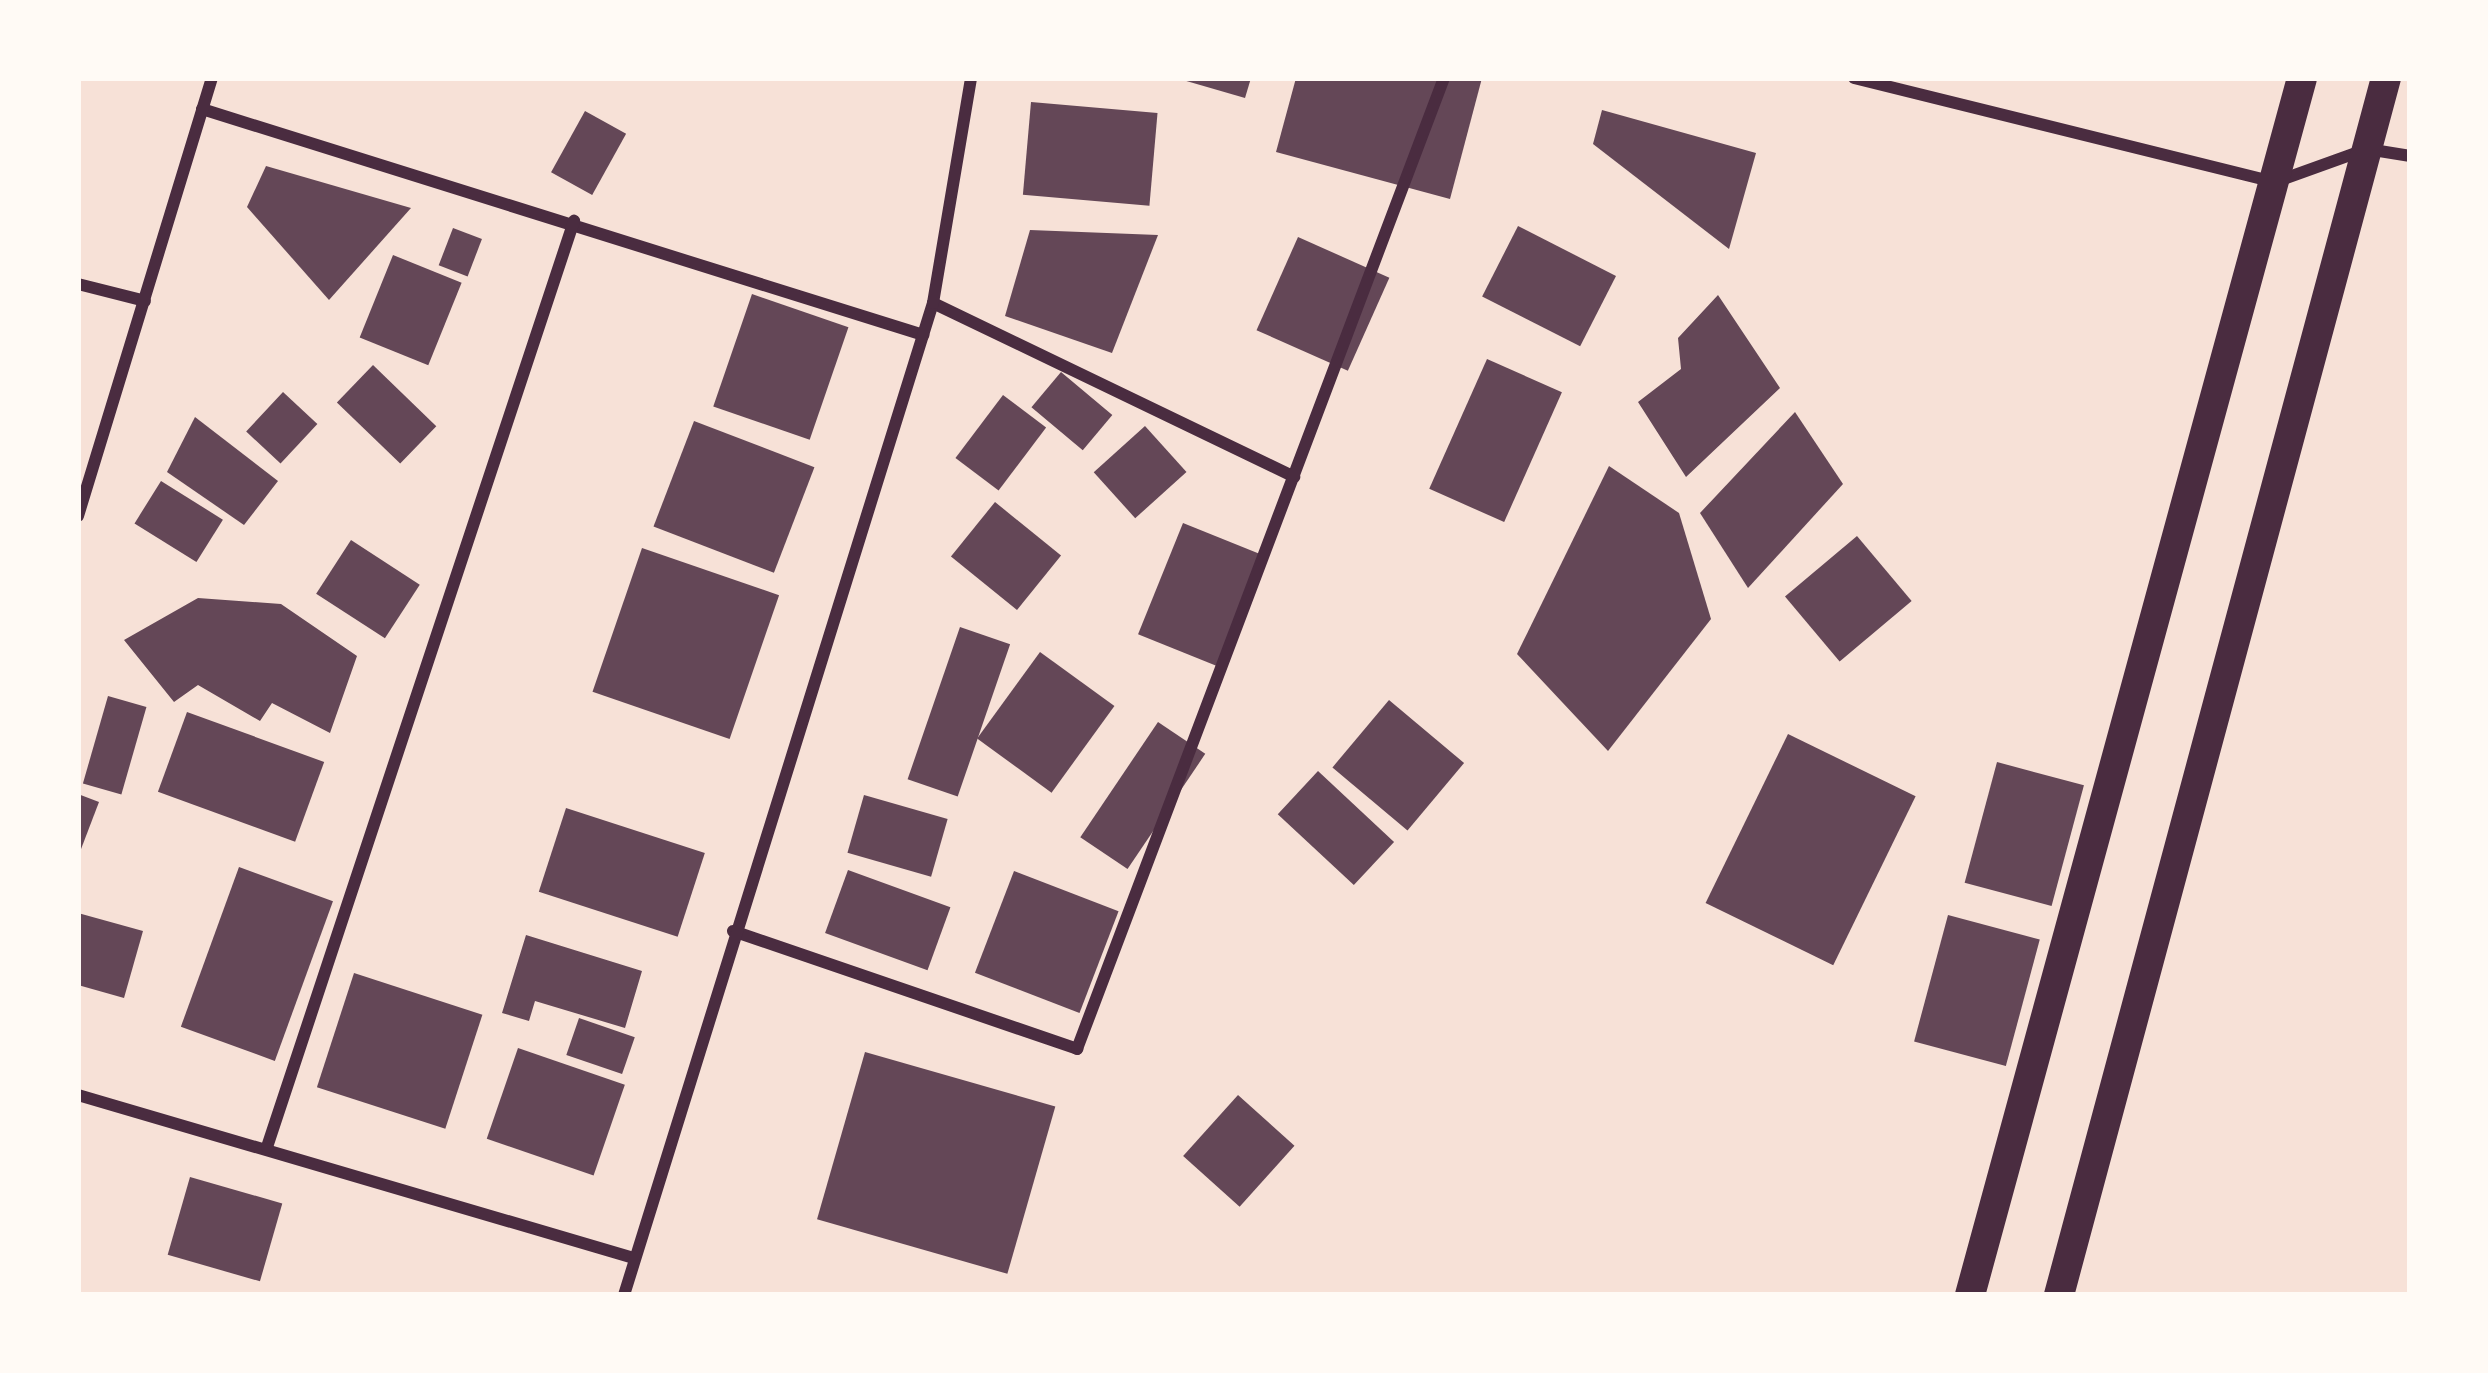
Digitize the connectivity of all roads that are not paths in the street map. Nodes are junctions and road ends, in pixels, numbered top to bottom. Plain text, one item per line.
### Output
1 (212, 78) edge
2 (971, 78) edge
3 (1444, 78) edge
4 (1854, 78) edge
5 (2302, 78) edge
6 (2386, 78) edge
7 (202, 109) junction
8 (2367, 149) junction
9 (2410, 156) edge
10 (2275, 182) junction
11 (574, 221) junction
12 (78, 284) edge
13 (146, 302) junction
14 (933, 303) junction
15 (923, 335) junction
16 (1294, 476) junction
17 (78, 516) edge
18 (733, 932) junction
19 (78, 1095) edge
20 (267, 1147) junction
21 (634, 1258) junction
22 (624, 1295) edge
23 (1970, 1295) edge
24 (2059, 1295) edge

1 - 7 street
2 - 14 street
3 - 16 street
4 - 10 street
5 - 10 main road
6 - 8 main road
7 - 11 street
7 - 13 street
8 - 9 street
8 - 10 street
8 - 24 main road
10 - 23 main road
11 - 15 street
11 - 20 street
12 - 13 street
13 - 17 street
14 - 15 street
14 - 16 street
15 - 18 street
16 - 18 street
18 - 21 street
19 - 20 street
20 - 21 street
21 - 22 street

